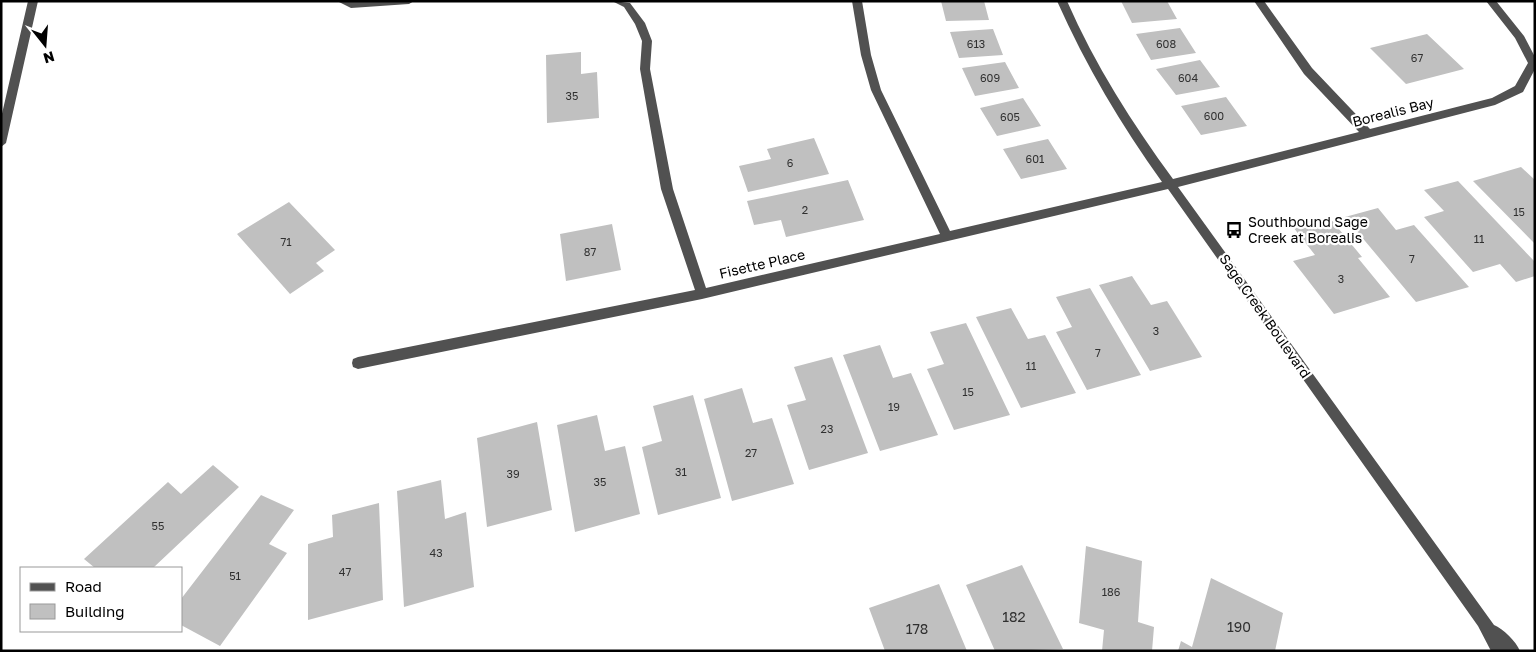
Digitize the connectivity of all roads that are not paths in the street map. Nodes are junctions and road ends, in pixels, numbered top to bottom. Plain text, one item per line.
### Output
1 (33, 1) edge
2 (342, 1) edge
3 (409, 1) edge
4 (617, 1) edge
5 (856, 1) edge
6 (1062, 1) edge
7 (1259, 1) edge
8 (1491, 1) edge
9 (1368, 134) junction
10 (1, 143) edge
11 (1171, 184) junction
12 (947, 237) junction
13 (702, 294) junction
14 (358, 363) dead end
15 (1483, 621) junction
16 (1499, 651) edge
17 (1512, 651) edge

1 - 10 street
2 - 3 street
4 - 13 street
5 - 12 street
6 - 11 street, Sage Creek Boulevard
7 - 9 street
8 - 9 street, Borealis Bay
9 - 11 street, Borealis Bay
11 - 12 street, Fisette Place
11 - 15 street, Sage Creek Boulevard
12 - 13 street, Fisette Place
13 - 14 street, Fisette Place
15 - 16 street, Sage Creek Boulevard
15 - 17 street, Sage Creek Boulevard

